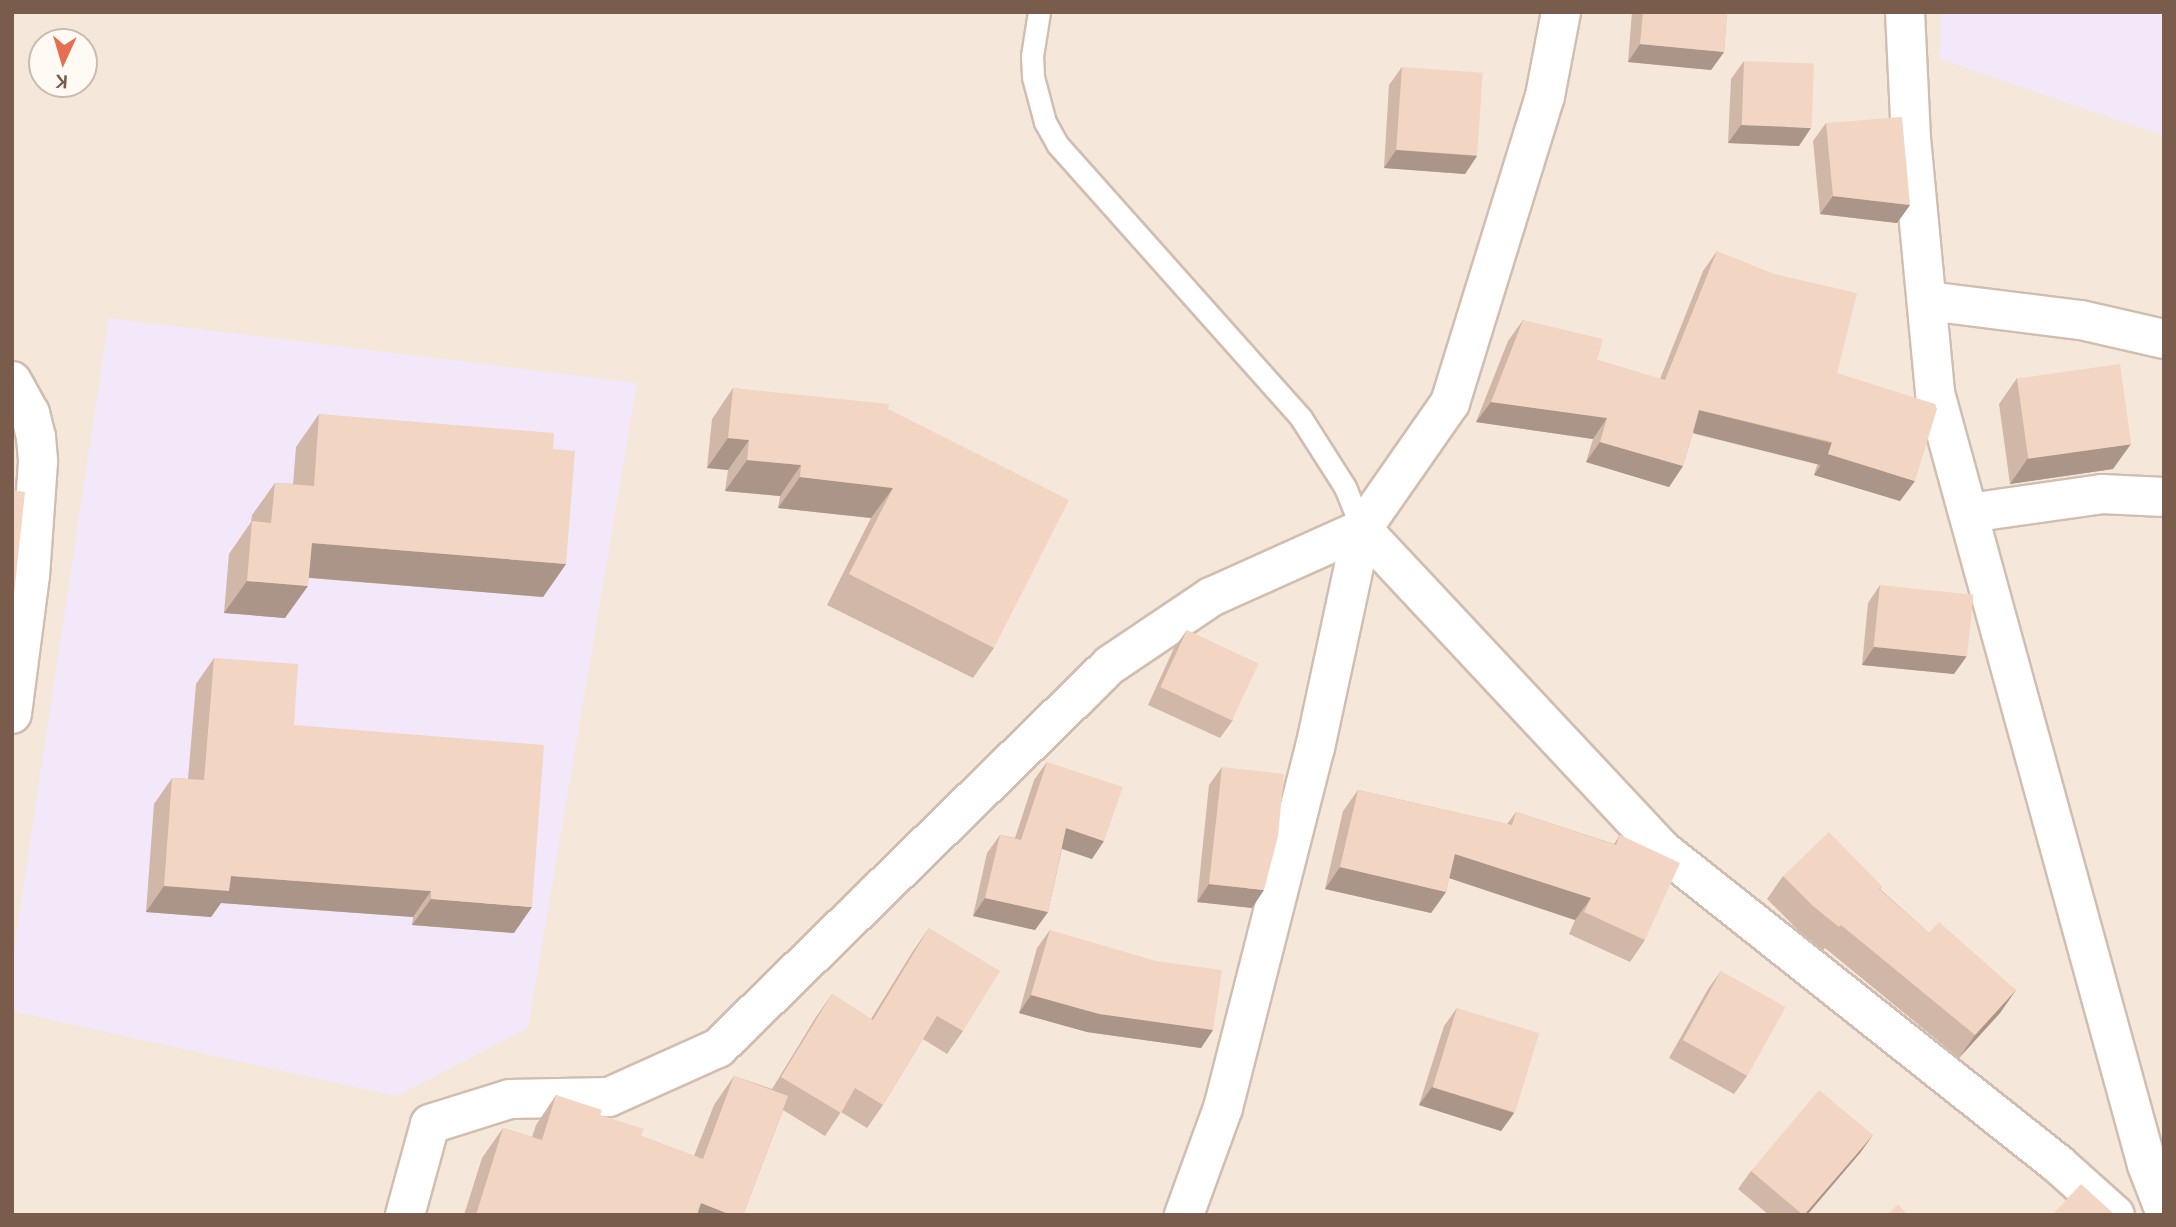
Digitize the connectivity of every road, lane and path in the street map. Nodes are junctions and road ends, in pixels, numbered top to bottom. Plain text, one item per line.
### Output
1 (1040, 12) edge
2 (1561, 12) edge
3 (1905, 12) edge
4 (1928, 301) junction
5 (2164, 339) edge
6 (12, 381) edge
7 (2164, 497) edge
8 (1969, 513) junction
9 (1362, 529) junction
10 (12, 714) edge
11 (2164, 1209) edge
12 (405, 1215) edge
13 (1184, 1215) edge
14 (2115, 1215) edge

1 - 9 lane
2 - 9 street
3 - 4 street
4 - 5 street
4 - 8 street
6 - 10 street
7 - 8 street
8 - 11 street
9 - 12 street
9 - 13 street
9 - 14 street

